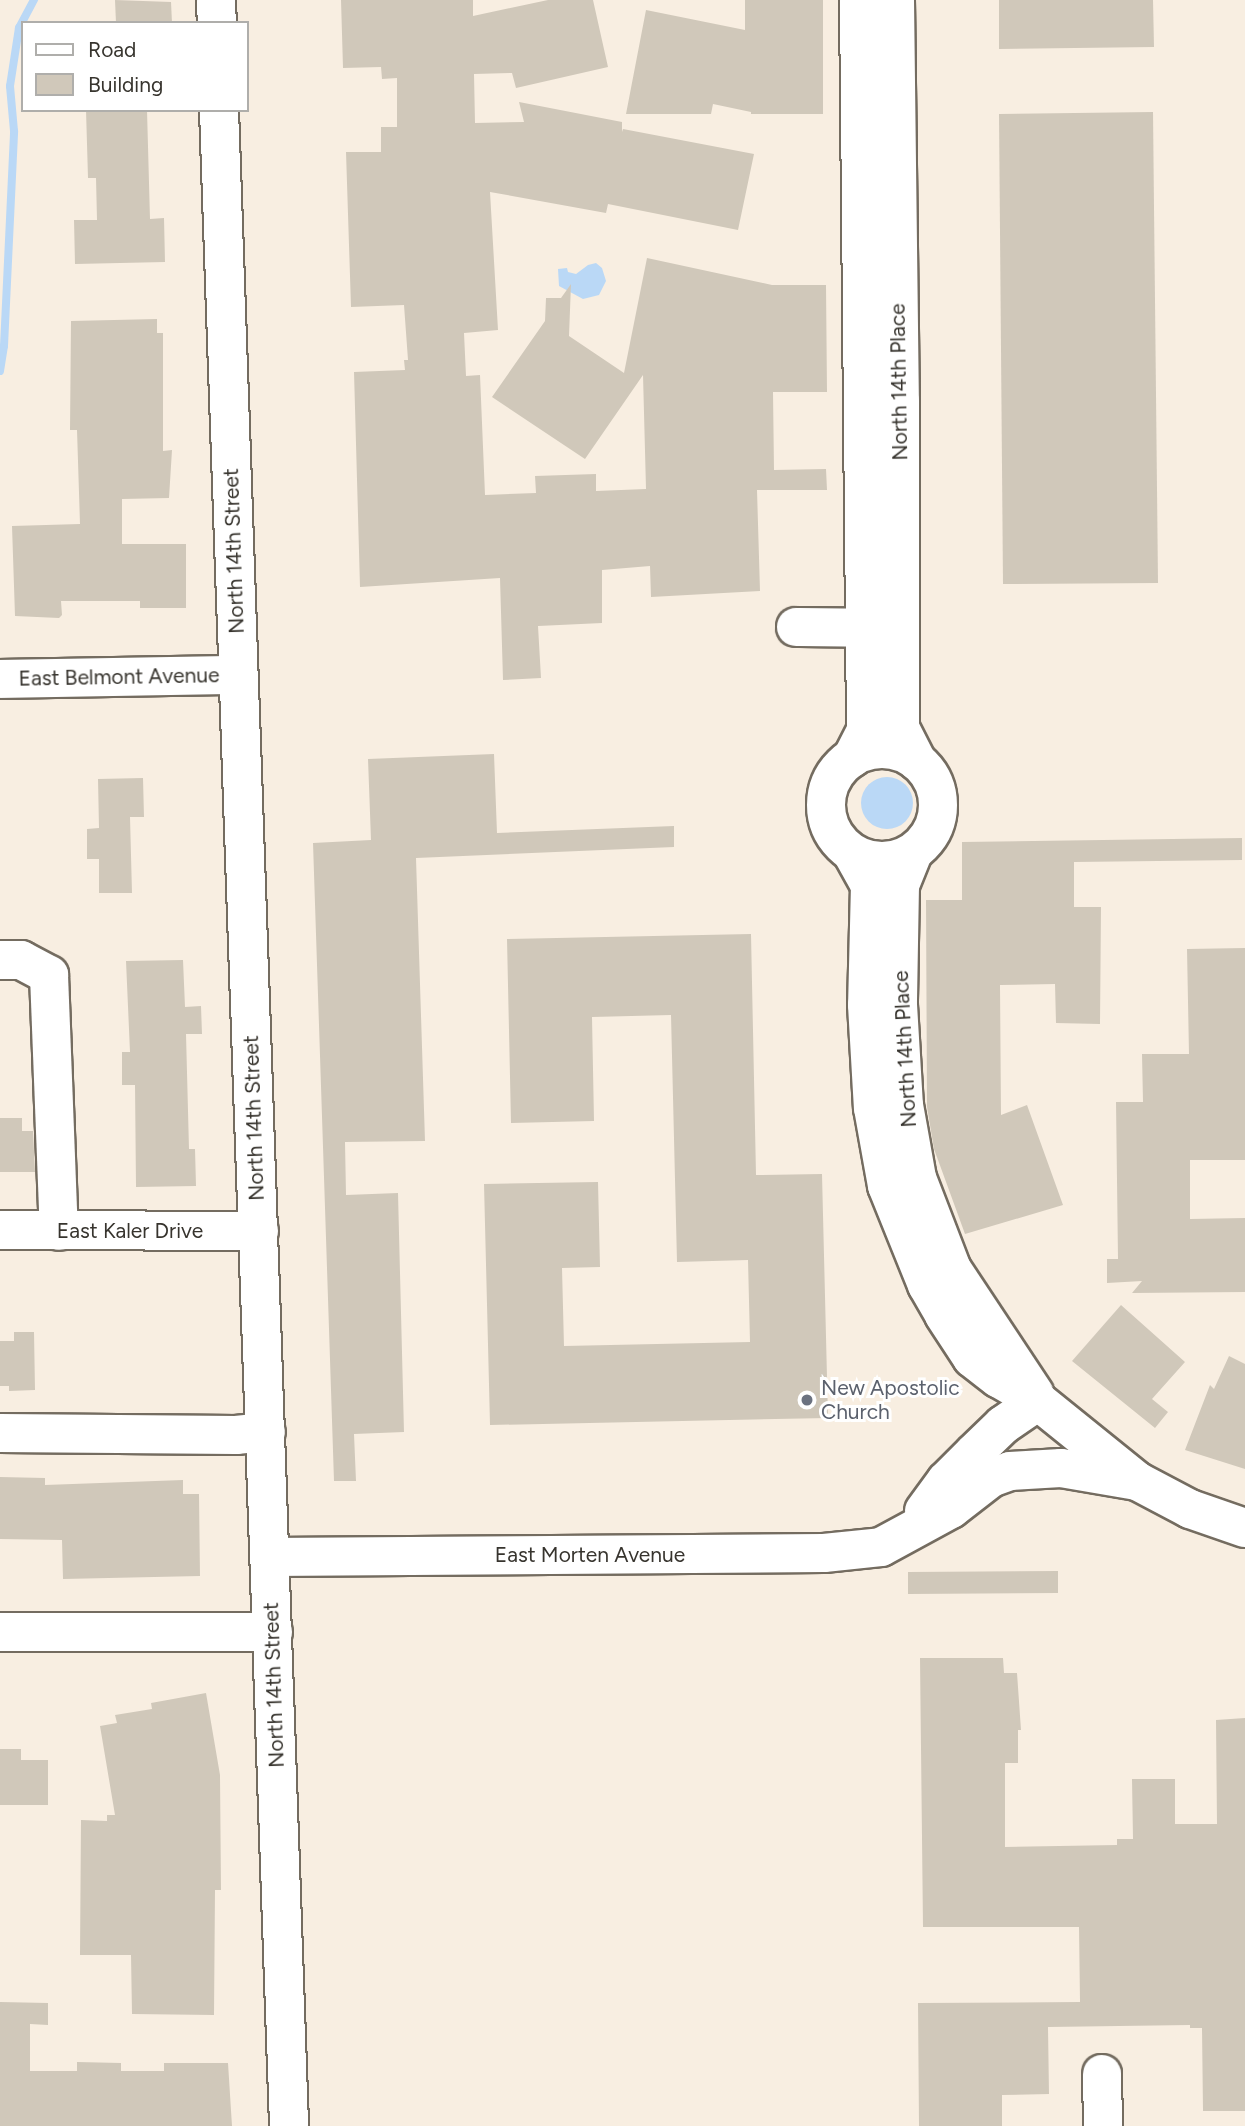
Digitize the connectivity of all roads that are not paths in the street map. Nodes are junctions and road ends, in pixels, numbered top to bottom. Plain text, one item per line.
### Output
1 (216, 0) edge
2 (859, 0) edge
3 (895, 0) edge
4 (216, 21) edge
5 (219, 112) edge
6 (796, 627) dead end
7 (883, 628) junction
8 (238, 675) junction
9 (0, 679) edge
10 (852, 758) junction
11 (917, 761) junction
12 (852, 853) junction
13 (913, 853) junction
14 (0, 960) edge
15 (0, 1230) edge
16 (59, 1231) junction
17 (259, 1231) junction
18 (1038, 1401) junction
19 (0, 1433) edge
20 (267, 1433) junction
21 (1137, 1481) junction
22 (1245, 1528) edge
23 (906, 1535) junction
24 (270, 1557) junction
25 (0, 1632) edge
26 (272, 1632) junction
27 (1102, 2074) dead end
28 (289, 2126) edge
29 (1103, 2126) edge

1 - 4 street
2 - 7 street, North 14th Place
3 - 7 street, North 14th Place
5 - 8 street, North 14th Street
6 - 7 street
7 - 10 street, North 14th Place
7 - 11 street, North 14th Place
8 - 9 street, East Belmont Avenue
8 - 17 street, North 14th Street
10 - 11 street
10 - 12 street, North 14th Place
11 - 13 street, North 14th Place
12 - 13 street
12 - 18 street, North 14th Place
13 - 18 street, North 14th Place
14 - 16 street
15 - 16 street, East Kaler Drive
16 - 17 street, East Kaler Drive
17 - 20 street, North 14th Street
18 - 21 street, East Morten Avenue
18 - 23 street
19 - 20 street
20 - 24 street, North 14th Street
21 - 22 street, East Morten Avenue
21 - 23 street, East Morten Avenue
23 - 24 street, East Morten Avenue
24 - 26 street, North 14th Street
25 - 26 street
26 - 28 street, North 14th Street
27 - 29 street

